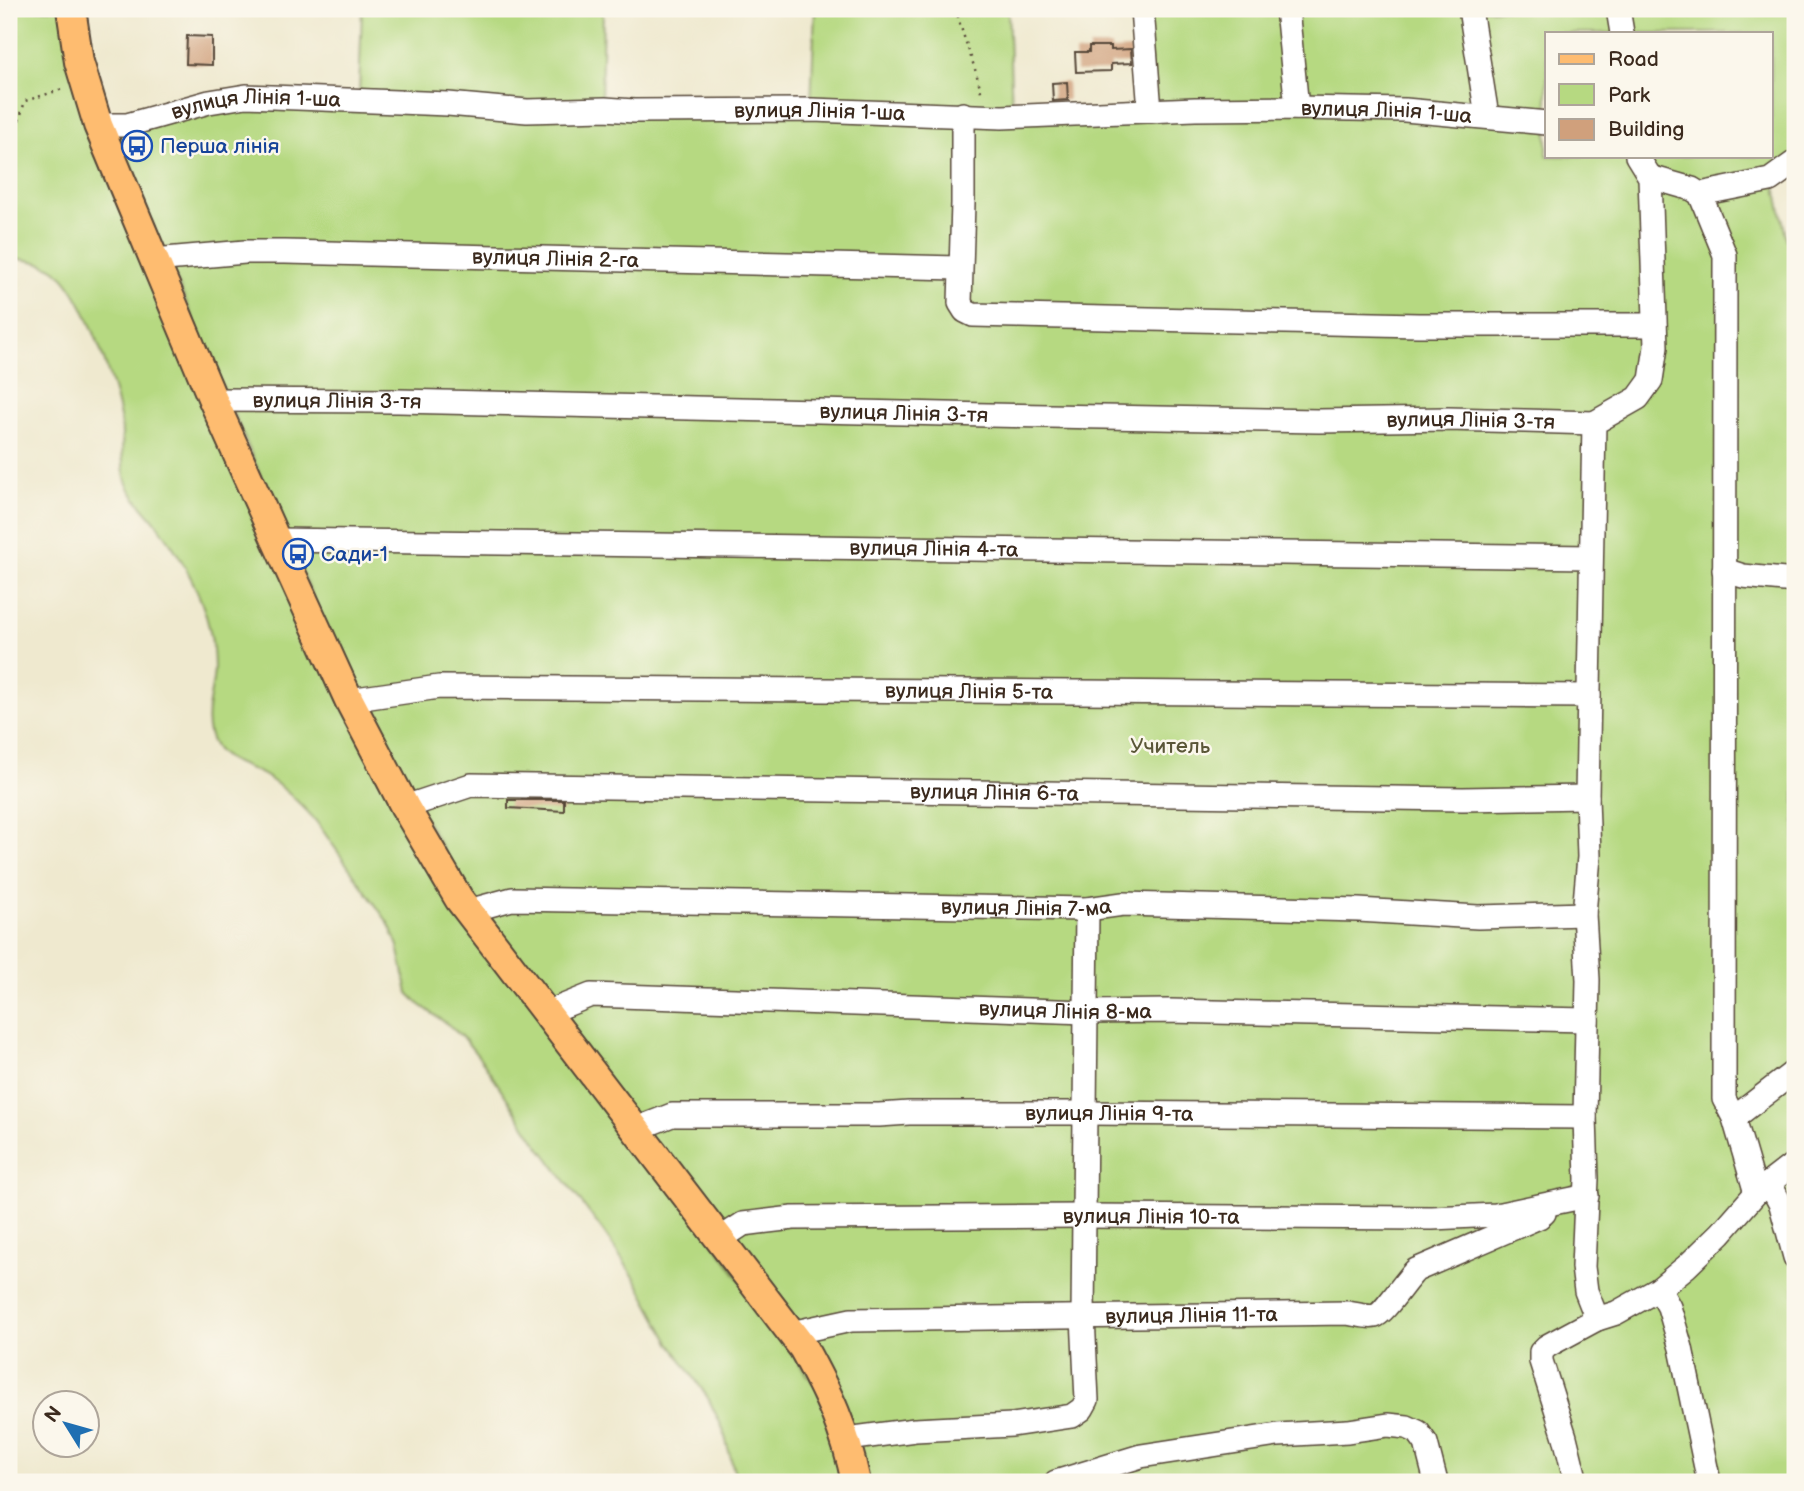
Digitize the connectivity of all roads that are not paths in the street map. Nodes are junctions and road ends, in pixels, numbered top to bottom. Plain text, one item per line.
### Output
1 (71, 9) edge
2 (1142, 9) edge
3 (1287, 9) edge
4 (1471, 9) edge
5 (1618, 9) edge
6 (1622, 32) edge
7 (1297, 108) junction
8 (1150, 111) junction
9 (974, 115) junction
10 (1487, 116) junction
11 (1545, 122) edge
12 (99, 125) junction
13 (1638, 158) edge
14 (1795, 162) edge
15 (1650, 177) junction
16 (1700, 194) junction
17 (154, 260) junction
18 (959, 268) junction
19 (1654, 325) junction
20 (213, 400) junction
21 (1594, 423) junction
22 (276, 540) junction
23 (1591, 557) junction
24 (1724, 570) junction
25 (1795, 581) edge
26 (1589, 696) junction
27 (349, 700) junction
28 (1587, 797) junction
29 (405, 807) junction
30 (1087, 909) junction
31 (468, 911) junction
32 (1584, 914) junction
33 (1086, 1012) junction
34 (546, 1013) junction
35 (1587, 1020) junction
36 (1795, 1071) edge
37 (1085, 1112) junction
38 (1585, 1117) junction
39 (1734, 1118) junction
40 (636, 1129) junction
41 (1795, 1163) edge
42 (1763, 1189) junction
43 (1587, 1196) junction
44 (1556, 1202) junction
45 (1084, 1216) junction
46 (720, 1239) junction
47 (1795, 1257) edge
48 (1658, 1289) junction
49 (1083, 1317) junction
50 (1597, 1319) junction
51 (791, 1333) junction
52 (847, 1439) junction
53 (856, 1482) edge
54 (1056, 1482) edge
55 (1436, 1482) edge
56 (1576, 1482) edge
57 (1709, 1482) edge

1 - 12 main road
2 - 8 lane
3 - 7 lane
4 - 10 lane
5 - 6 lane
7 - 8 lane, вулиця Лінія 1-ша
7 - 10 lane, вулиця Лінія 1-ша
8 - 9 lane, вулиця Лінія 1-ша
9 - 12 lane, вулиця Лінія 1-ша
9 - 18 lane
10 - 11 lane, вулиця Лінія 1-ша
12 - 17 main road
13 - 15 lane
14 - 16 lane
15 - 16 lane
15 - 19 lane
16 - 24 lane
17 - 18 lane, вулиця Лінія 2-га
17 - 20 main road
18 - 19 lane
19 - 21 lane
20 - 21 lane, вулиця Лінія 3-тя
20 - 22 main road
21 - 23 lane
22 - 23 lane, вулиця Лінія 4-та
22 - 27 main road
23 - 26 lane
24 - 25 lane
24 - 39 lane
26 - 27 lane, вулиця Лінія 5-та
26 - 28 lane
27 - 29 main road
28 - 29 lane, вулиця Лінія 6-та
28 - 32 lane
29 - 31 main road
30 - 31 lane, вулиця Лінія 7-ма
30 - 32 lane, вулиця Лінія 7-ма
30 - 33 lane
31 - 34 main road
32 - 35 lane
33 - 34 lane, вулиця Лінія 8-ма
33 - 35 lane, вулиця Лінія 8-ма
33 - 37 lane
34 - 40 main road
35 - 38 lane
36 - 39 lane
37 - 38 lane, вулиця Лінія 9-та
37 - 40 lane, вулиця Лінія 9-та
37 - 45 lane
38 - 43 lane
39 - 42 lane
40 - 46 main road
41 - 42 lane
42 - 47 lane
42 - 48 lane
43 - 44 lane, вулиця Лінія 10-та
43 - 50 lane
44 - 45 lane, вулиця Лінія 10-та
44 - 49 lane, вулиця Лінія 11-та
45 - 46 lane, вулиця Лінія 10-та
45 - 49 lane
46 - 51 main road
48 - 50 lane
48 - 57 lane
49 - 51 lane, вулиця Лінія 11-та
49 - 52 lane
50 - 56 lane
51 - 52 main road
52 - 53 main road
54 - 55 lane

